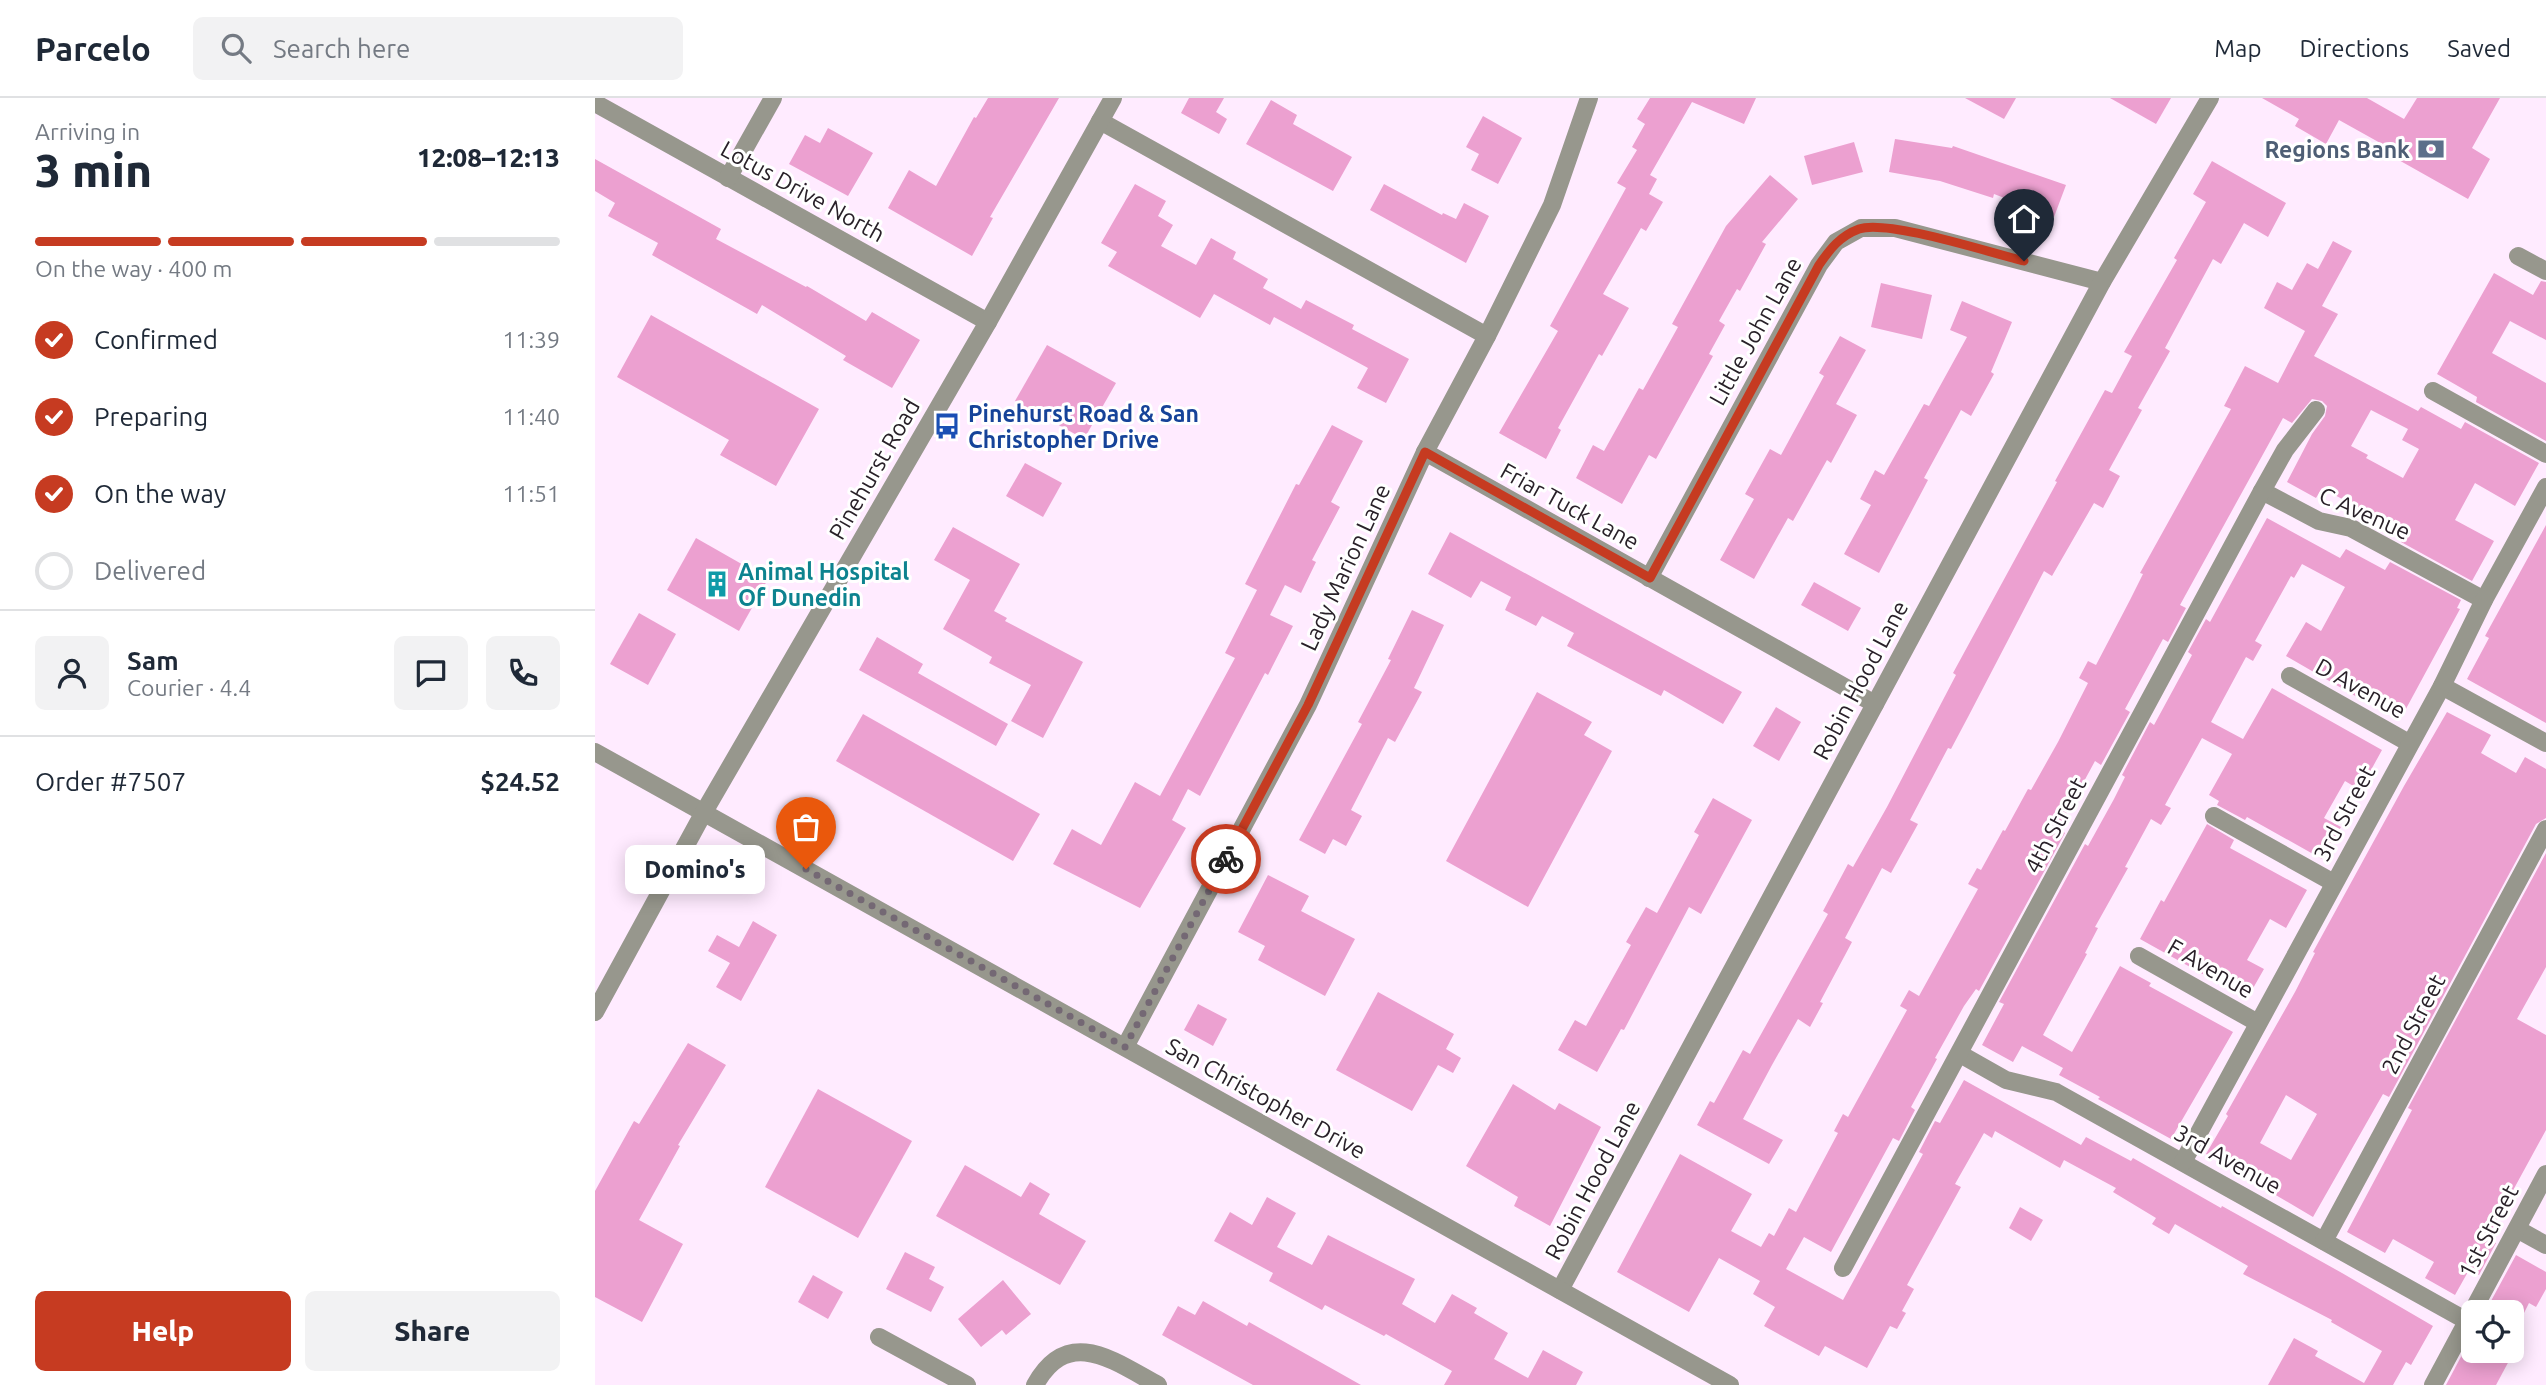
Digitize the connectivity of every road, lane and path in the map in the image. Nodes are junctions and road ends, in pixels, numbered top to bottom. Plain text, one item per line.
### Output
1 (773, 98) edge
2 (1113, 98) edge
3 (1589, 98) edge
4 (2210, 98) edge
5 (595, 103) edge
6 (1100, 121) junction
7 (728, 178) junction
8 (2518, 256) dead end
9 (2546, 271) edge
10 (2102, 282) junction
11 (988, 322) junction
12 (1487, 336) junction
13 (2433, 391) dead end
14 (2316, 410) dead end
15 (1425, 452) junction
16 (2546, 454) edge
17 (2546, 487) edge
18 (2262, 491) junction
19 (1650, 578) junction
20 (2484, 600) junction
21 (2290, 676) dead end
22 (2442, 686) junction
23 (1875, 704) junction
24 (2409, 743) junction
25 (2546, 743) edge
26 (595, 752) edge
27 (704, 812) junction
28 (2214, 816) dead end
29 (2546, 829) edge
30 (2334, 883) junction
31 (2139, 956) dead end
32 (595, 1012) edge
33 (2258, 1023) junction
34 (1125, 1047) junction
35 (1961, 1054) junction
36 (2183, 1162) junction
37 (2546, 1174) edge
38 (2517, 1229) junction
39 (2324, 1241) junction
40 (2546, 1245) edge
41 (1843, 1268) dead end
42 (1560, 1290) junction
43 (2478, 1300) edge
44 (2461, 1318) edge
45 (2461, 1332) edge
46 (879, 1337) dead end
47 (967, 1385) edge
48 (1035, 1385) edge
49 (1158, 1385) edge
50 (1730, 1385) edge
51 (2433, 1385) edge

1 - 7 street
2 - 6 street, Pinehurst Road
3 - 12 street, Lady Marion Lane
4 - 10 street, Robin Hood Lane
5 - 7 street, Lotus Drive North
6 - 11 street, Pinehurst Road
6 - 12 street
7 - 11 street, Lotus Drive North
8 - 9 street
10 - 19 street, Little John Lane
10 - 23 street, Robin Hood Lane
11 - 27 street, Pinehurst Road
12 - 15 street, Lady Marion Lane
13 - 16 street
14 - 18 street, 4th Street
15 - 19 street, Friar Tuck Lane
15 - 34 street, Lady Marion Lane
17 - 20 street, 3rd Street
18 - 20 street, C Avenue
18 - 35 street, 4th Street
19 - 23 street, Friar Tuck Lane
20 - 22 street, 3rd Street
21 - 24 street, D Avenue
22 - 24 street, 3rd Street
22 - 25 street
23 - 42 street, Robin Hood Lane
24 - 30 street, 3rd Street
26 - 27 street, San Christopher Drive
27 - 32 street, Pinehurst Road
27 - 34 street, San Christopher Drive
28 - 30 street
29 - 39 street, 2nd Street
30 - 33 street, 3rd Street
31 - 33 street, F Avenue
33 - 36 street, 3rd Street
34 - 42 street, San Christopher Drive
35 - 36 street, 3rd Avenue
35 - 41 street, 4th Street
36 - 39 street, 3rd Avenue
37 - 38 street, 1st Street
38 - 40 street
38 - 43 street, 1st Street
39 - 44 street, 3rd Avenue
42 - 50 street, San Christopher Drive
45 - 51 street, 1st Street
46 - 47 street
48 - 49 street

